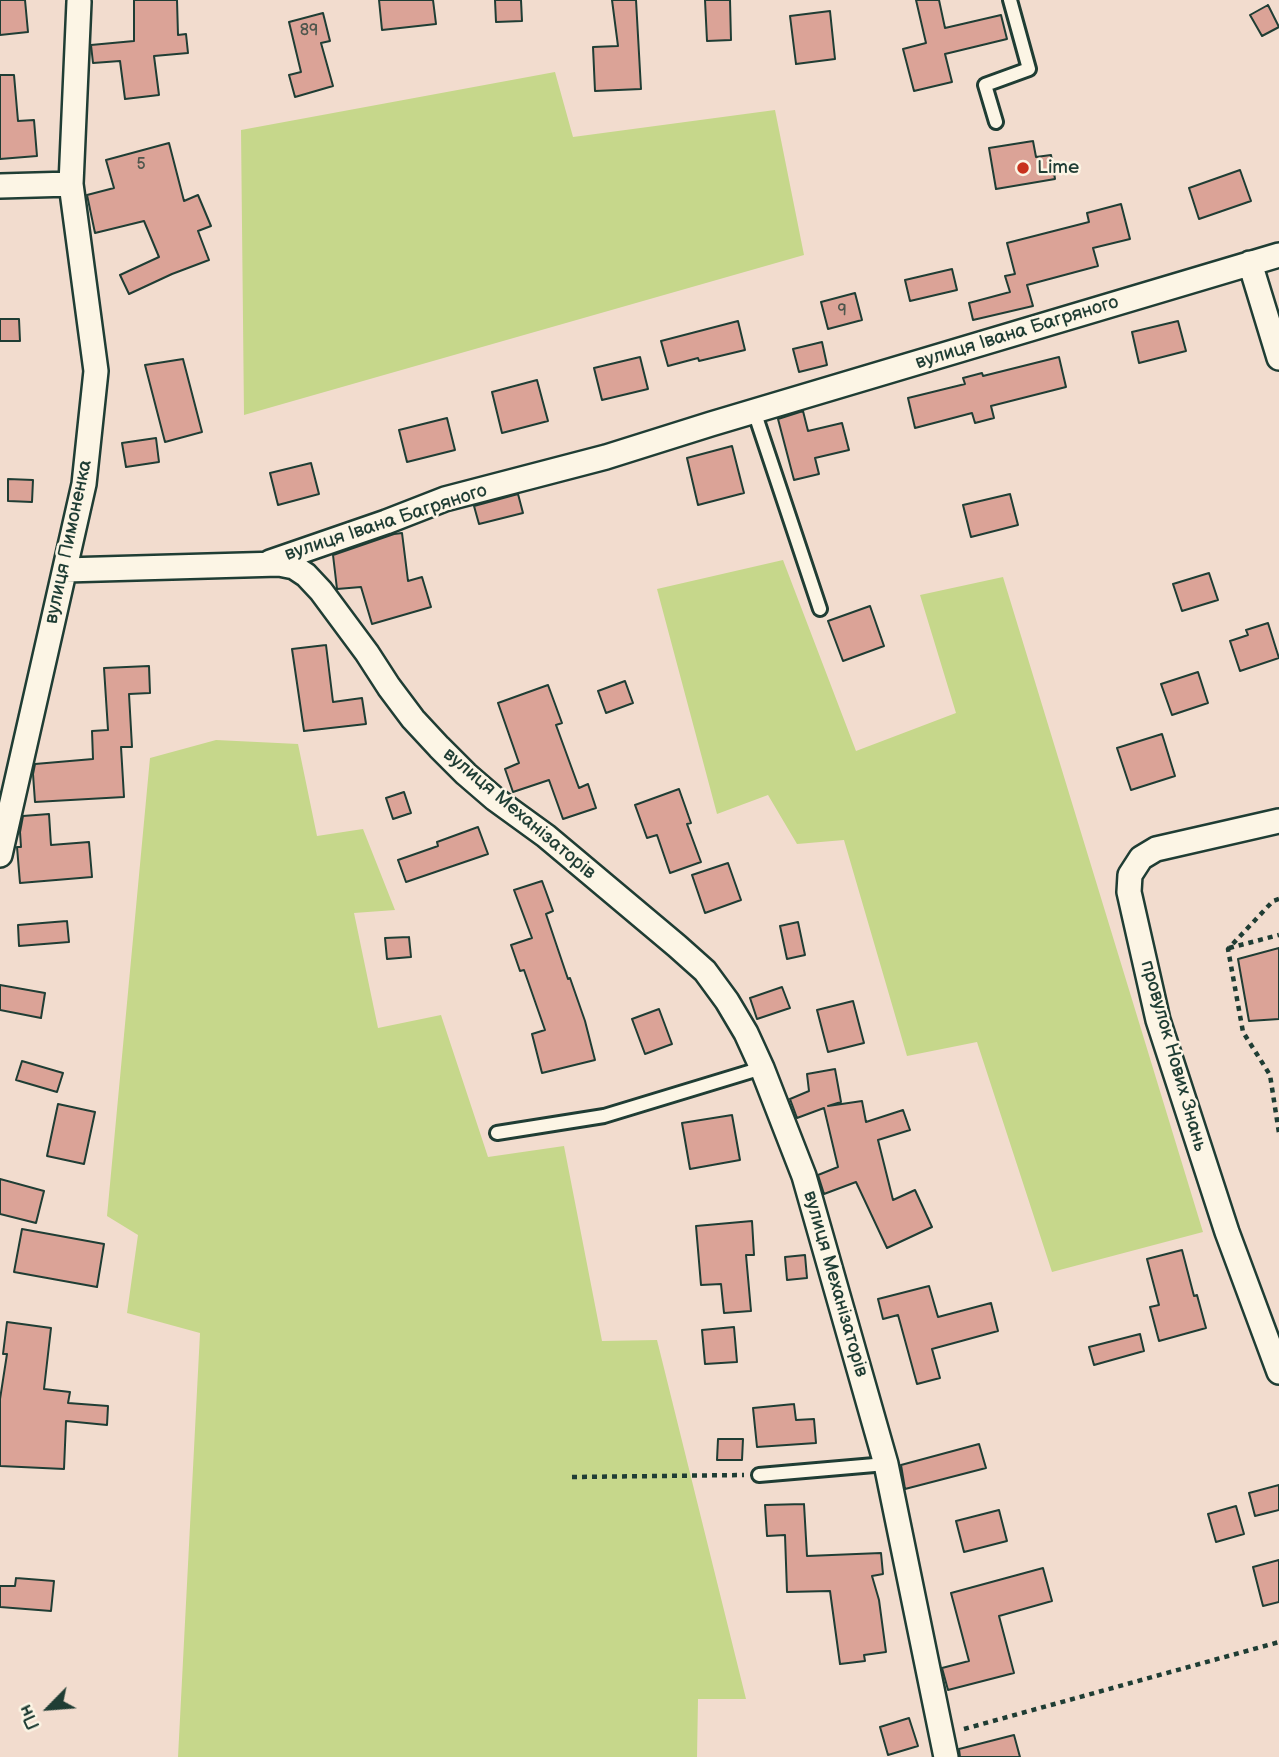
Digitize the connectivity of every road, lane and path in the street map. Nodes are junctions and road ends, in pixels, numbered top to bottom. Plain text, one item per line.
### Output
1 (1010, 0) edge
2 (80, 1) edge
3 (996, 122) dead end
4 (71, 184) junction
5 (0, 187) edge
6 (1279, 255) edge
7 (1250, 263) junction
8 (1279, 358) edge
9 (754, 411) junction
10 (316, 546) junction
11 (260, 565) junction
12 (65, 570) junction
13 (321, 591) junction
14 (820, 609) dead end
15 (1279, 821) edge
16 (0, 855) edge
17 (1279, 899) edge
18 (1279, 935) edge
19 (1228, 949) junction
20 (762, 1068) junction
21 (497, 1133) dead end
22 (1279, 1133) edge
23 (1279, 1371) edge
24 (886, 1464) junction
25 (759, 1475) joint
26 (572, 1477) dead end
27 (1279, 1642) edge
28 (944, 1746) edge

1 - 3 lane
2 - 4 street, вулиця Пимоненка
4 - 5 street
4 - 12 street, вулиця Пимоненка
6 - 7 street, вулиця Івана Багряного
7 - 8 street
7 - 9 street, вулиця Івана Багряного
9 - 10 street, вулиця Івана Багряного
9 - 14 lane
10 - 11 street, вулиця Івана Багряного
10 - 13 street
11 - 12 street, вулиця Механізаторів
11 - 13 street, вулиця Механізаторів
12 - 16 street, вулиця Пимоненка
13 - 20 street, вулиця Механізаторів
15 - 23 street, провулок Нових Знань
17 - 19 path
18 - 19 path
19 - 22 path
20 - 21 lane
20 - 24 street, вулиця Механізаторів
24 - 25 lane
24 - 28 street, вулиця Механізаторів
25 - 26 path
27 - 28 path

